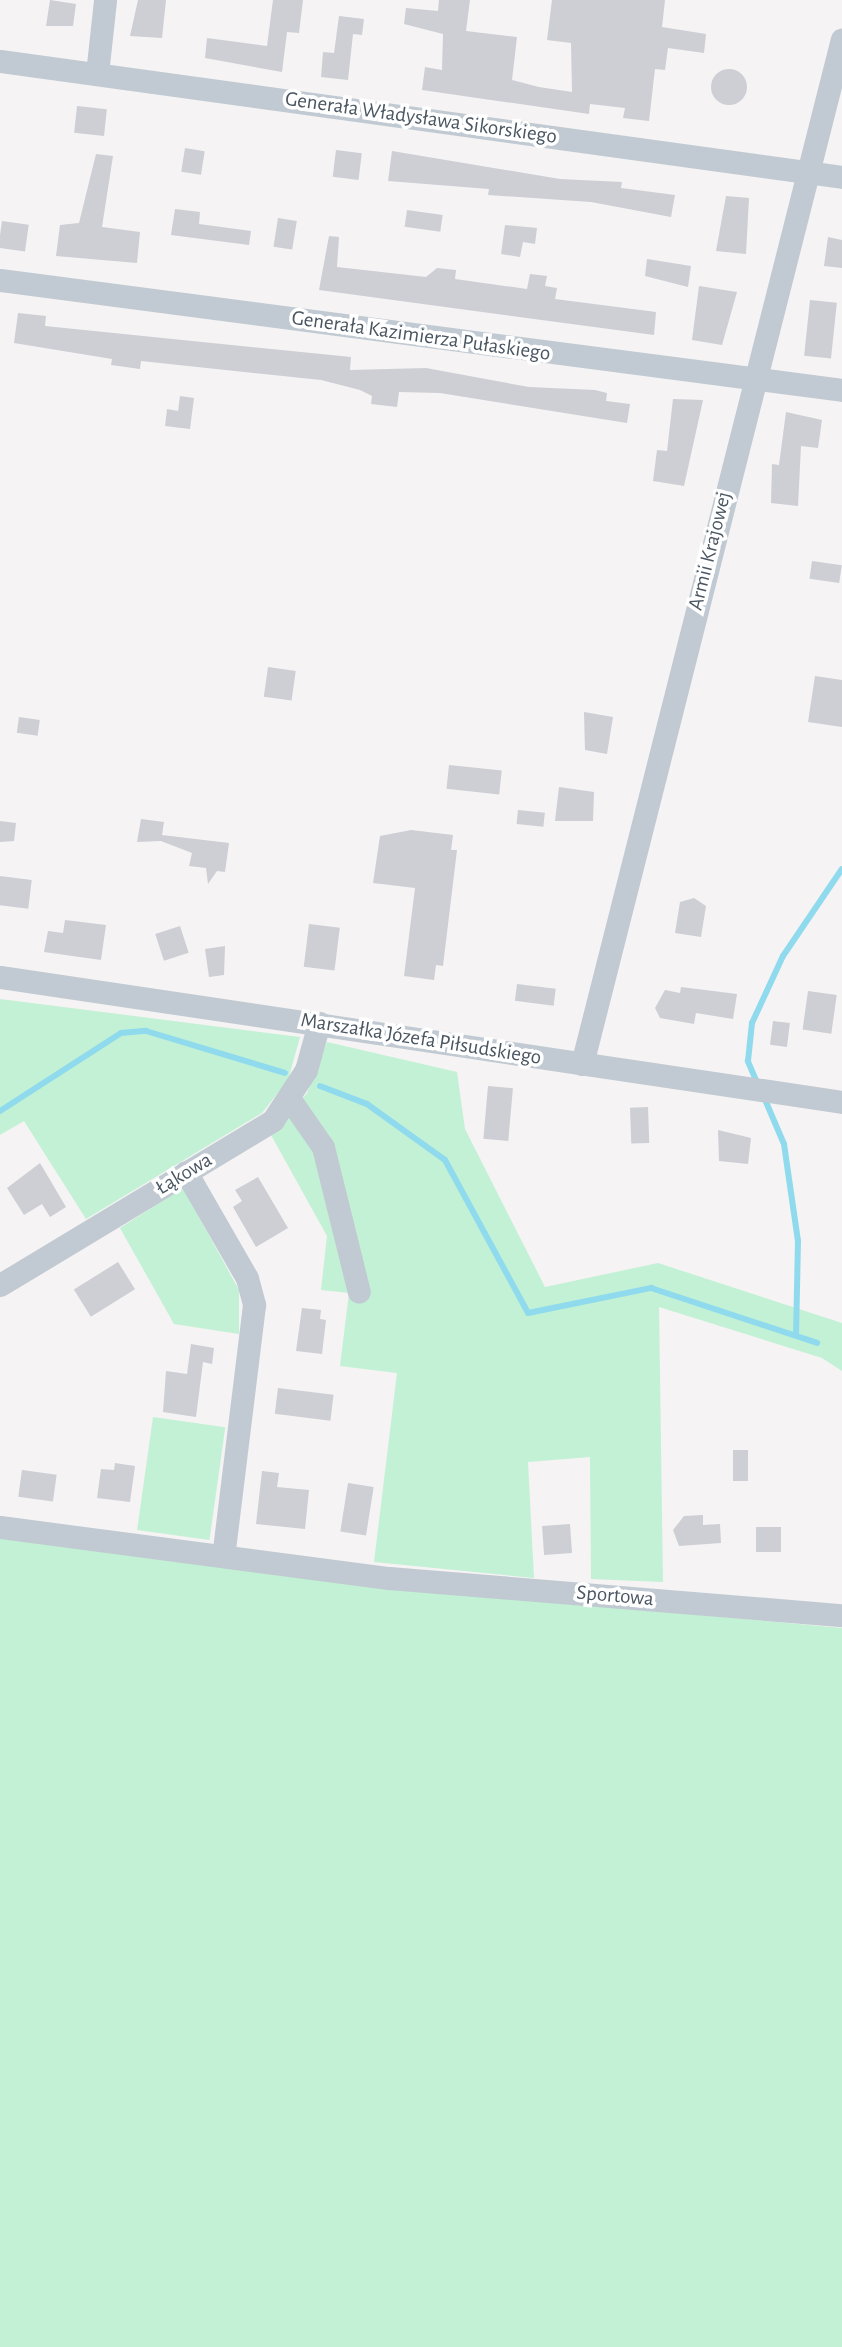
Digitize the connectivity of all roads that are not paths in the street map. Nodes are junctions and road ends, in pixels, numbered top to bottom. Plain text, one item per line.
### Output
1 (105, 0) edge
2 (842, 39) edge
3 (0, 61) edge
4 (97, 74) junction
5 (808, 172) junction
6 (842, 177) edge
7 (0, 280) edge
8 (753, 379) junction
9 (842, 390) edge
10 (0, 977) edge
11 (319, 1023) junction
12 (582, 1064) junction
13 (291, 1101) junction
14 (842, 1102) edge
15 (186, 1172) junction
16 (0, 1285) edge
17 (359, 1292) dead end
18 (0, 1527) edge
19 (223, 1556) junction
20 (842, 1615) edge

1 - 4 street
2 - 5 street, Armii Krajowej
3 - 4 street, Generała Władysława Sikorskiego
4 - 5 street, Generała Władysława Sikorskiego
5 - 6 street, Generała Władysława Sikorskiego
5 - 8 street, Armii Krajowej
7 - 8 street, Generała Kazimierza Pułaskiego
8 - 9 street, Generała Kazimierza Pułaskiego
8 - 12 street, Armii Krajowej
10 - 11 street, Marszałka Józefa Piłsudskiego
11 - 12 street, Marszałka Józefa Piłsudskiego
11 - 13 street, Łąkowa
12 - 14 street, Marszałka Józefa Piłsudskiego
13 - 15 street, Łąkowa
13 - 17 street
15 - 16 street, Łąkowa
15 - 19 street
18 - 19 street, Sportowa
19 - 20 street, Sportowa

